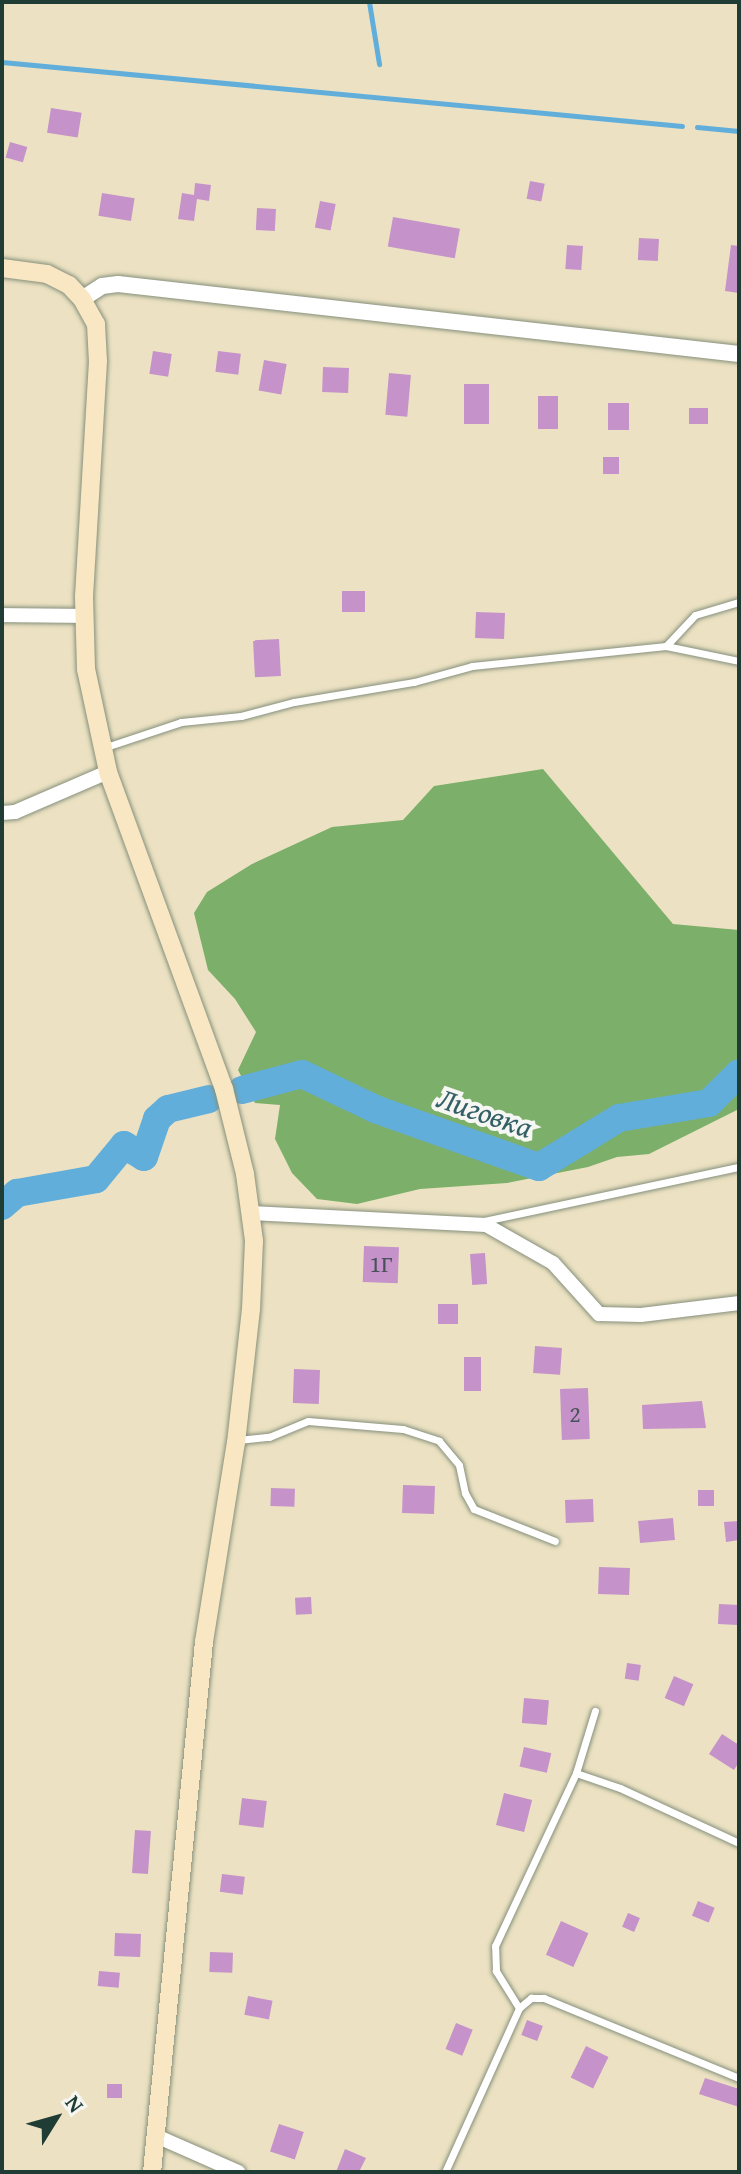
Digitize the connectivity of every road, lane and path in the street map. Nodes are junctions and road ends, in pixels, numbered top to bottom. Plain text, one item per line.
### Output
1 (2, 268) edge
2 (82, 299) junction
3 (739, 354) edge
4 (739, 602) edge
5 (2, 615) edge
6 (84, 616) junction
7 (666, 646) junction
8 (739, 661) edge
9 (103, 748) junction
10 (108, 772) junction
11 (2, 813) edge
12 (739, 1167) edge
13 (251, 1213) junction
14 (474, 1225) junction
15 (739, 1303) edge
16 (236, 1441) junction
17 (555, 1541) dead end
18 (595, 1711) dead end
19 (576, 1773) junction
20 (739, 1843) edge
21 (519, 2008) junction
22 (739, 2078) edge
23 (156, 2136) junction
24 (152, 2172) edge
25 (238, 2172) edge
26 (445, 2172) edge

1 - 2 main road
2 - 3 street
2 - 6 main road
4 - 7 lane
5 - 6 street
6 - 9 main road
7 - 8 lane
7 - 9 lane
9 - 10 main road
10 - 11 street
10 - 13 main road
12 - 14 lane
13 - 14 street
13 - 16 main road
14 - 15 street
16 - 17 lane
16 - 23 main road
18 - 19 lane
19 - 20 lane
19 - 21 lane
21 - 22 lane
21 - 26 lane
23 - 24 main road
23 - 25 street

